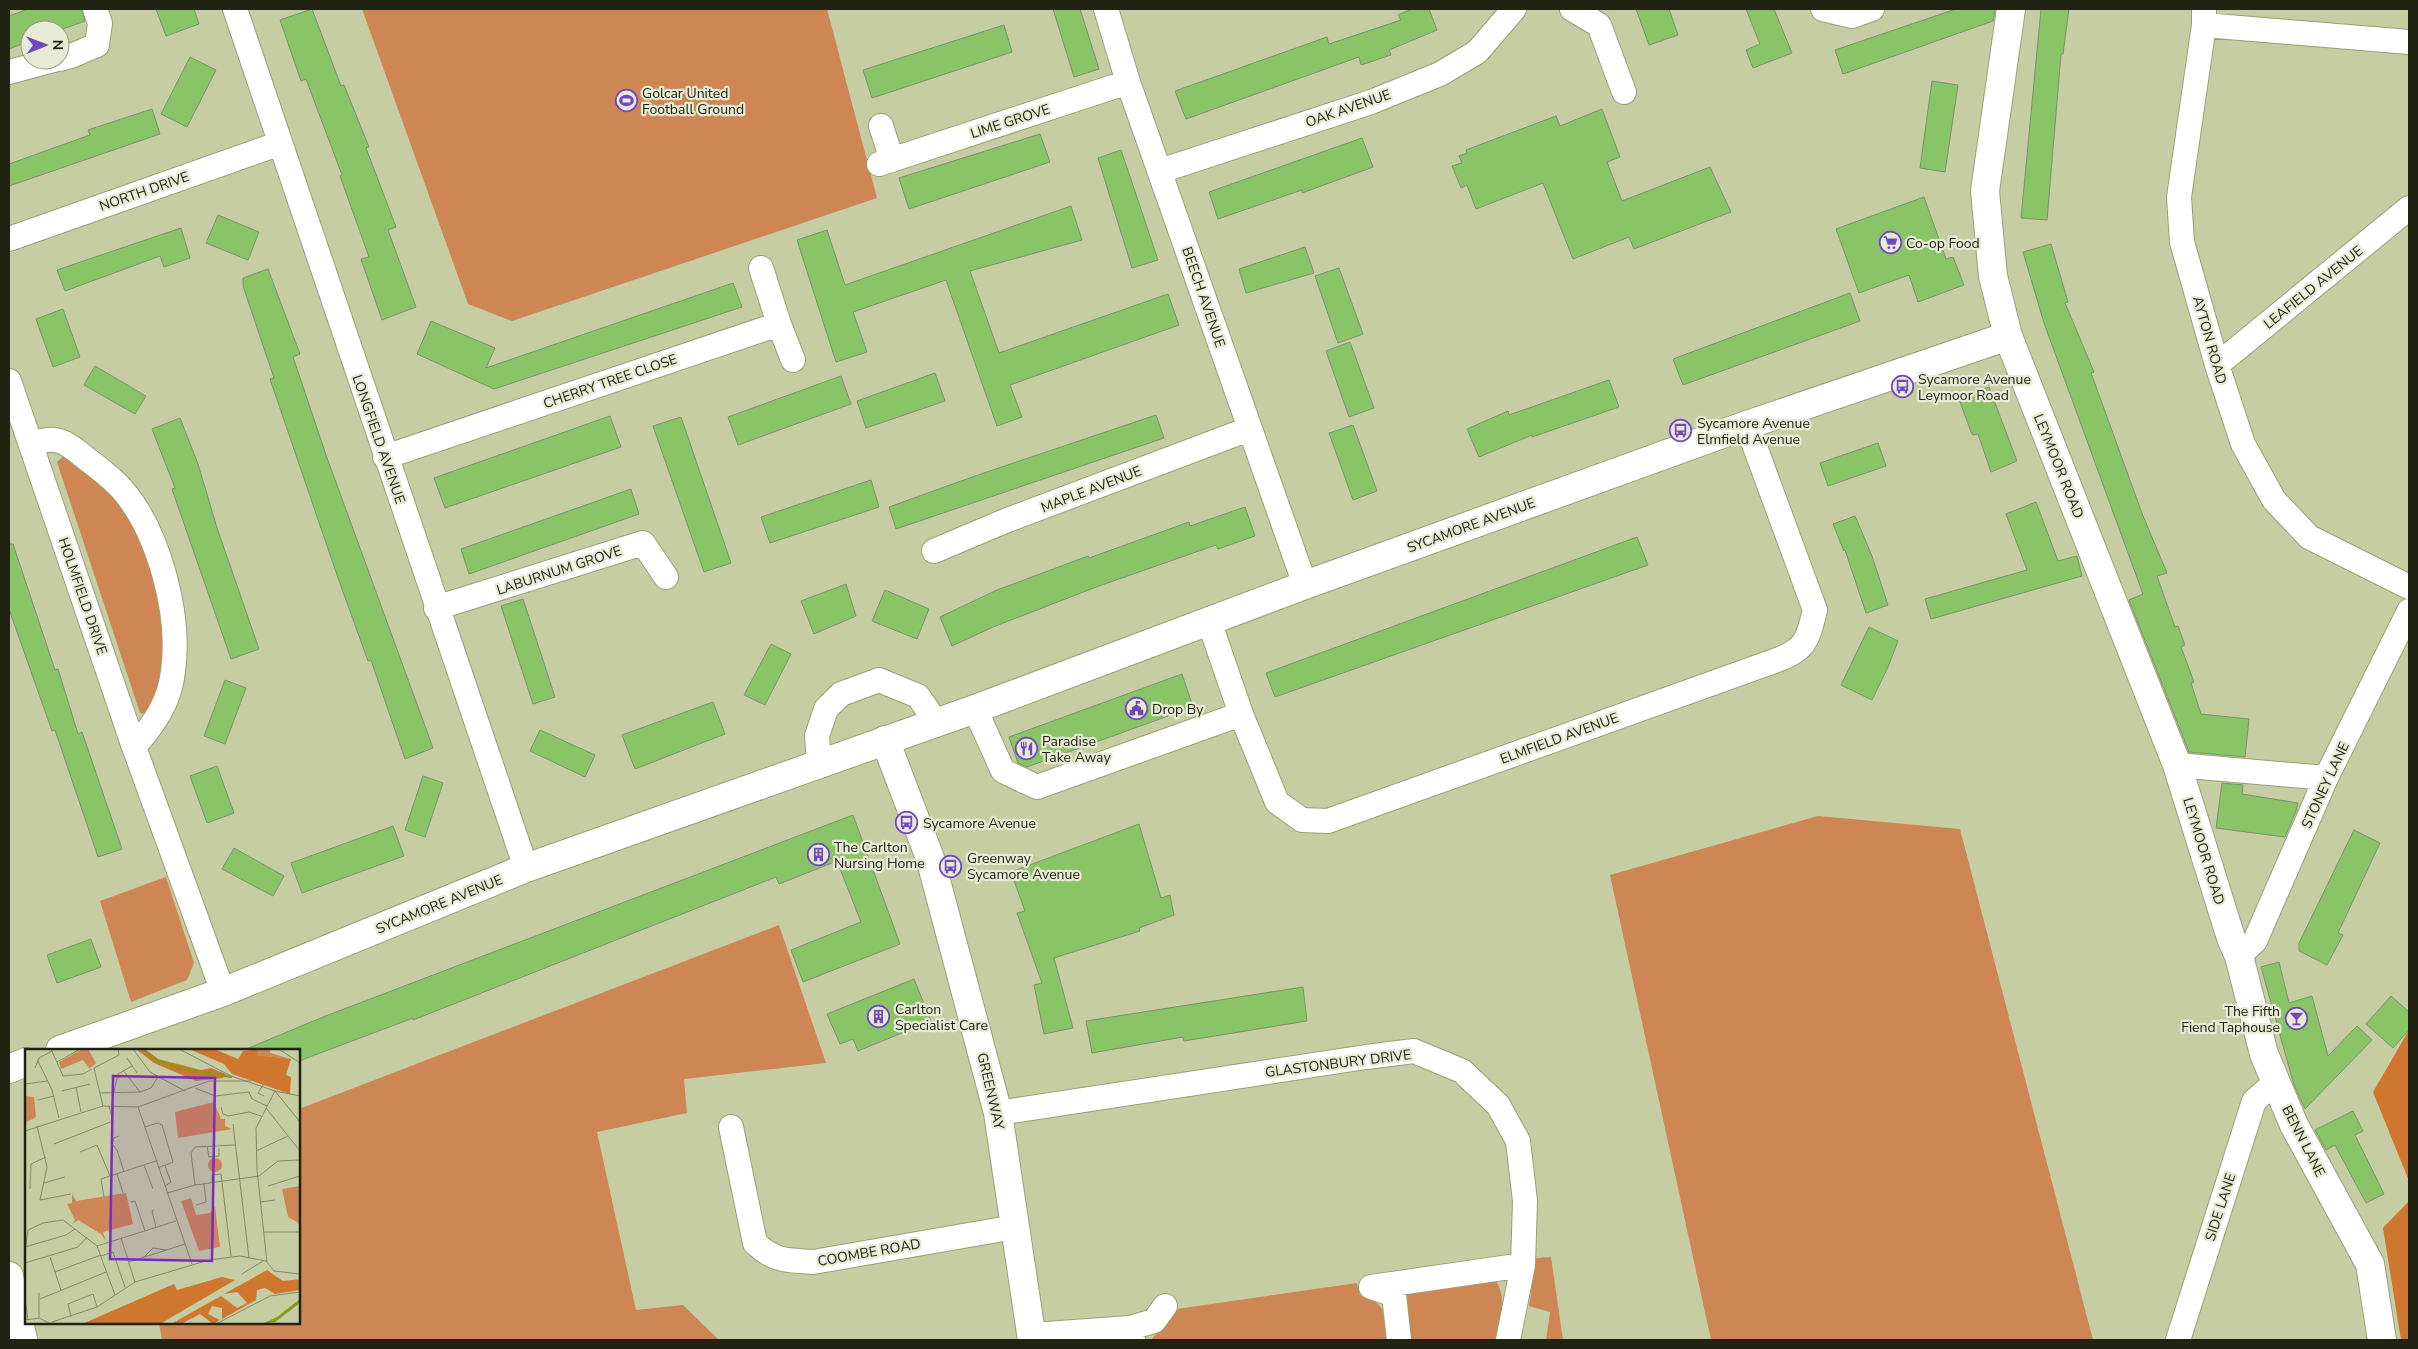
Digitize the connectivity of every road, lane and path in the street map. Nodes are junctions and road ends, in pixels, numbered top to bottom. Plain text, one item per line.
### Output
1 (95, 9) edge
2 (234, 9) edge
3 (1106, 9) edge
4 (1514, 9) edge
5 (1572, 9) edge
6 (1823, 9) edge
7 (1872, 9) edge
8 (2011, 9) edge
9 (2204, 17) edge
10 (2409, 42) edge
11 (70, 56) edge
12 (1128, 82) junction
13 (1624, 92) dead end
14 (881, 126) dead end
15 (278, 144) junction
16 (1160, 171) junction
17 (2409, 208) edge
18 (9, 239) edge
19 (761, 268) dead end
20 (779, 324) junction
21 (2008, 336) junction
22 (792, 360) dead end
23 (2216, 365) junction
24 (9, 382) edge
25 (1747, 425) junction
26 (1249, 429) junction
27 (31, 445) junction
28 (385, 457) junction
29 (934, 551) dead end
30 (666, 576) dead end
31 (1305, 585) junction
32 (2409, 587) edge
33 (436, 608) junction
34 (2409, 611) edge
35 (1208, 621) junction
36 (975, 709) junction
37 (1241, 714) junction
38 (936, 722) junction
39 (885, 740) junction
40 (134, 747) junction
41 (819, 763) junction
42 (2177, 765) junction
43 (2326, 778) junction
44 (526, 868) junction
45 (2235, 947) junction
46 (223, 992) junction
47 (63, 1049) edge
48 (25, 1062) edge
49 (9, 1069) edge
50 (2276, 1082) junction
51 (998, 1113) junction
52 (731, 1127) dead end
53 (1015, 1226) junction
54 (1522, 1265) junction
55 (9, 1276) edge
56 (1165, 1306) dead end
57 (1131, 1334) edge
58 (1032, 1338) edge
59 (23, 1340) edge
60 (1399, 1340) edge
61 (1508, 1340) edge
62 (2178, 1340) edge
63 (2382, 1340) edge

1 - 11 street
2 - 15 street, LONGFIELD AVENUE
3 - 12 street, BEECH AVENUE
4 - 16 street, OAK AVENUE
5 - 13 street
6 - 7 street
8 - 21 street, LEYMOOR ROAD
9 - 10 street
9 - 23 street, AYTON ROAD
12 - 14 street, LIME GROVE
12 - 16 street, BEECH AVENUE
15 - 18 street, NORTH DRIVE
15 - 28 street, LONGFIELD AVENUE
16 - 26 street, BEECH AVENUE
17 - 23 street, LEAFIELD AVENUE
19 - 20 street
20 - 22 street
20 - 28 street, CHERRY TREE CLOSE
21 - 25 street, SYCAMORE AVENUE
21 - 42 street, LEYMOOR ROAD
23 - 32 street, AYTON ROAD
24 - 27 street, HOLMFIELD DRIVE
25 - 31 street, SYCAMORE AVENUE
25 - 37 street, ELMFIELD AVENUE
26 - 29 street, MAPLE AVENUE
26 - 31 street, BEECH AVENUE
27 - 40 street, HOLMFIELD DRIVE
27 - 40 street
28 - 33 street, LONGFIELD AVENUE
30 - 33 street, LABURNUM GROVE
31 - 35 street, SYCAMORE AVENUE
33 - 44 street, LONGFIELD AVENUE
34 - 43 street, STONEY LANE
35 - 36 street, SYCAMORE AVENUE
35 - 37 street, ELMFIELD AVENUE
36 - 37 street
36 - 38 street, SYCAMORE AVENUE
38 - 39 street, SYCAMORE AVENUE
38 - 41 street
39 - 41 street, SYCAMORE AVENUE
39 - 51 street, GREENWAY
40 - 46 street, HOLMFIELD DRIVE
41 - 44 street, SYCAMORE AVENUE
42 - 43 street
42 - 45 street, LEYMOOR ROAD
43 - 45 street, STONEY LANE
44 - 46 street, SYCAMORE AVENUE
45 - 50 street, BENN LANE
46 - 47 street, SYCAMORE AVENUE
48 - 49 street
50 - 62 street, SIDE LANE
50 - 63 street, BENN LANE
51 - 53 street, GREENWAY
51 - 54 street, GLASTONBURY DRIVE
52 - 53 street, COOMBE ROAD
53 - 58 street, GREENWAY
54 - 60 street
54 - 61 street, GLASTONBURY DRIVE
55 - 59 street
56 - 57 street, GREENWAY
57 - 58 street, GREENWAY

